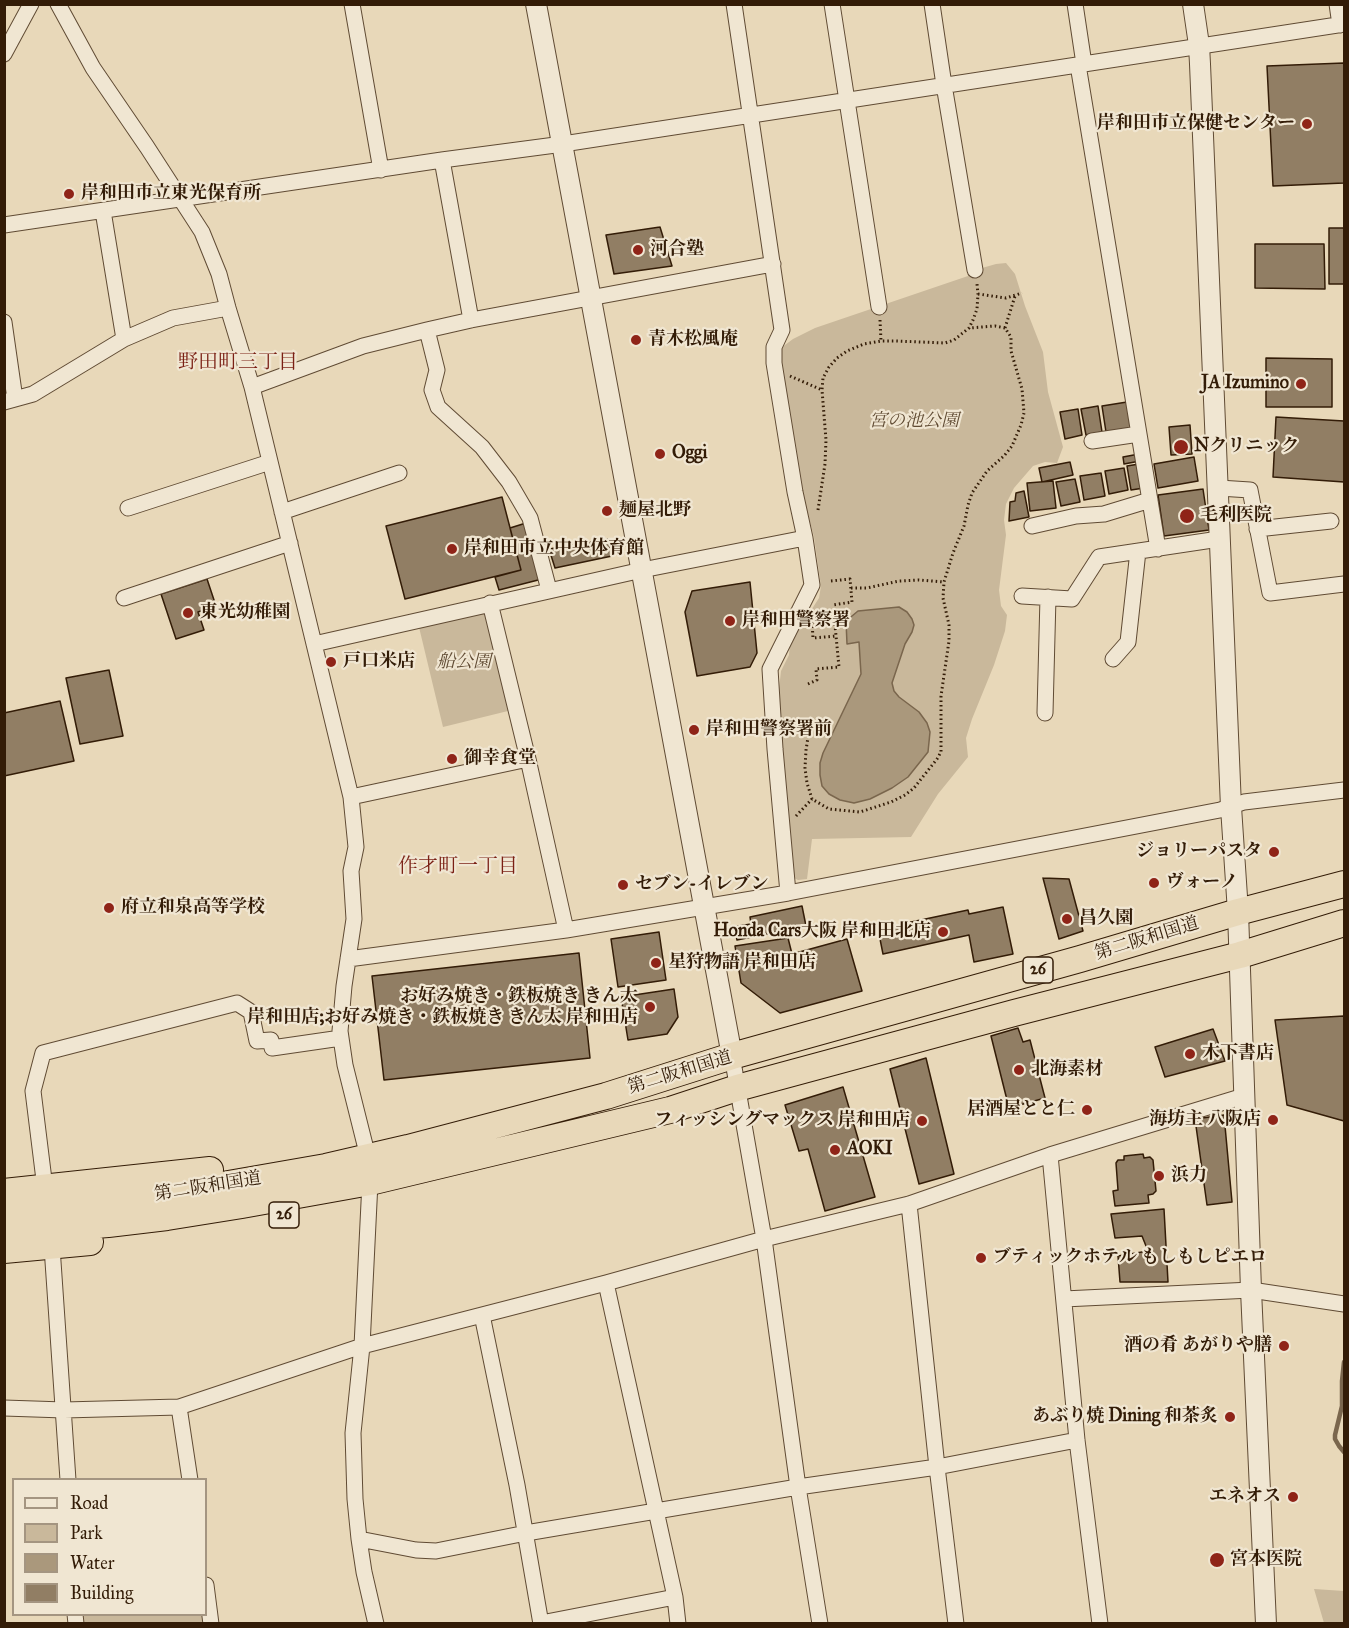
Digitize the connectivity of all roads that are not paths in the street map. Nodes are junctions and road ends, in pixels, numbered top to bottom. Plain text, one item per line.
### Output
1 (31, 4) edge
2 (58, 4) edge
3 (352, 4) edge
4 (536, 4) edge
5 (734, 4) edge
6 (832, 4) edge
7 (932, 4) edge
8 (1075, 4) edge
9 (1193, 4) edge
10 (1337, 4) edge
11 (1342, 24) edge
12 (1199, 45) junction
13 (4, 54) edge
14 (1081, 64) junction
15 (944, 85) junction
16 (846, 100) junction
17 (750, 115) junction
18 (562, 144) junction
19 (442, 160) junction
20 (381, 170) junction
21 (182, 199) junction
22 (103, 211) junction
23 (4, 225) edge
24 (773, 264) junction
25 (975, 270) road end
26 (591, 298) junction
27 (879, 307) dead end
28 (228, 308) junction
29 (471, 320) junction
30 (4, 322) edge
31 (427, 330) junction
32 (124, 339) junction
33 (252, 387) junction
34 (10, 401) edge
35 (1139, 434) junction
36 (1092, 441) dead end
37 (270, 462) junction
38 (399, 473) dead end
39 (1219, 488) junction
40 (1150, 500) junction
41 (128, 508) dead end
42 (282, 512) junction
43 (1331, 521) dead end
44 (1032, 526) dead end
45 (1257, 529) junction
46 (806, 538) junction
47 (1220, 539) junction
48 (290, 543) junction
49 (1158, 549) junction
50 (1138, 551) junction
51 (642, 570) junction
52 (1344, 584) edge
53 (549, 590) junction
54 (1022, 596) dead end
55 (1048, 597) junction
56 (124, 598) dead end
57 (490, 603) junction
58 (314, 644) junction
59 (1113, 659) dead end
60 (1045, 713) dead end
61 (528, 759) junction
62 (1344, 790) edge
63 (351, 797) junction
64 (1232, 807) junction
65 (1344, 884) edge
66 (788, 892) junction
67 (704, 906) junction
68 (1238, 912) junction
69 (1344, 923) edge
70 (566, 930) junction
71 (1239, 955) junction
72 (348, 959) junction
73 (341, 1038) junction
74 (732, 1056) junction
75 (737, 1088) junction
76 (1244, 1096) junction
77 (1050, 1155) junction
78 (368, 1170) junction
79 (328, 1178) junction
80 (45, 1188) junction
81 (4, 1192) edge
82 (909, 1204) junction
83 (4, 1211) edge
84 (4, 1232) edge
85 (764, 1239) junction
86 (52, 1247) junction
87 (4, 1250) edge
88 (606, 1283) junction
89 (1251, 1290) junction
90 (1064, 1299) junction
91 (1344, 1304) edge
92 (482, 1315) junction
93 (362, 1346) junction
94 (178, 1407) junction
95 (4, 1408) edge
96 (64, 1410) junction
97 (1077, 1440) junction
98 (937, 1467) junction
99 (68, 1478) edge
100 (190, 1478) edge
101 (798, 1487) junction
102 (656, 1512) junction
103 (526, 1533) junction
104 (359, 1539) junction
105 (207, 1593) edge
106 (675, 1597) junction
107 (211, 1623) edge
108 (376, 1623) edge
109 (542, 1623) edge
110 (678, 1623) edge
111 (820, 1623) edge
112 (956, 1623) edge
113 (1100, 1623) edge
114 (1266, 1623) edge

1 - 13 street
2 - 21 street
3 - 20 street
4 - 18 street
5 - 17 street
6 - 16 street
7 - 15 street
8 - 14 street
9 - 12 street
10 - 11 street
11 - 12 street
12 - 14 street
12 - 39 street
14 - 15 street
14 - 35 street
15 - 16 street
15 - 25 street
16 - 17 street
16 - 27 street
17 - 18 street
17 - 24 street
18 - 19 street
18 - 26 street
19 - 20 street
19 - 29 street
20 - 21 street
21 - 22 street
21 - 28 street
22 - 23 street
22 - 32 street
24 - 26 street
24 - 46 street
26 - 29 street
26 - 51 street
28 - 32 street
28 - 33 street
29 - 31 street
30 - 34 street
31 - 33 street
31 - 53 street
32 - 34 street
33 - 37 street
35 - 36 street
35 - 40 street
37 - 41 street
37 - 42 street
38 - 42 street
39 - 45 street
39 - 47 street
40 - 44 street
40 - 49 street
42 - 48 street
43 - 45 street
45 - 52 street
46 - 51 street
46 - 66 street
47 - 49 street
47 - 64 street
48 - 56 street
48 - 58 street
49 - 50 street
50 - 55 street
50 - 59 street
51 - 53 street
51 - 67 street
53 - 57 street
54 - 55 street
55 - 60 street
57 - 58 street
57 - 61 street
58 - 63 street
61 - 63 street
61 - 70 street
62 - 64 street
63 - 72 street
64 - 66 street
64 - 68 street
65 - 68 highway, 第二阪和国道 / 26
66 - 67 street
67 - 70 street
67 - 74 street
68 - 71 street
68 - 74 highway, 第二阪和国道 / 26
69 - 71 highway, 第二阪和国道 / 26
70 - 72 street
71 - 75 highway, 第二阪和国道 / 26
71 - 76 street
72 - 73 street
73 - 78 street
73 - 80 street
74 - 75 street
74 - 78 highway, 第二阪和国道 / 26
75 - 78 highway, 第二阪和国道 / 26
75 - 85 street
76 - 77 street
76 - 89 street
77 - 82 street
77 - 90 street
78 - 79 highway, 第二阪和国道 / 26
78 - 80 highway, 26
78 - 86 highway, 26
78 - 93 street
79 - 83 highway, 第二阪和国道 / 26
79 - 84 highway, 第二阪和国道 / 26
80 - 81 highway, 26
82 - 85 street
82 - 98 street
85 - 88 street
85 - 101 street
86 - 87 highway, 26
86 - 96 street
88 - 92 street
88 - 102 street
89 - 90 street
89 - 91 street
89 - 114 street
90 - 97 street
92 - 93 street
92 - 103 street
93 - 94 street
93 - 104 street
94 - 96 street
94 - 100 street
95 - 96 street
96 - 99 street
97 - 98 street
97 - 113 street
98 - 101 street
98 - 112 street
101 - 102 street
101 - 111 street
102 - 103 street
102 - 106 street
103 - 104 street
103 - 109 street
104 - 108 street
105 - 107 street
106 - 109 street
106 - 110 street

